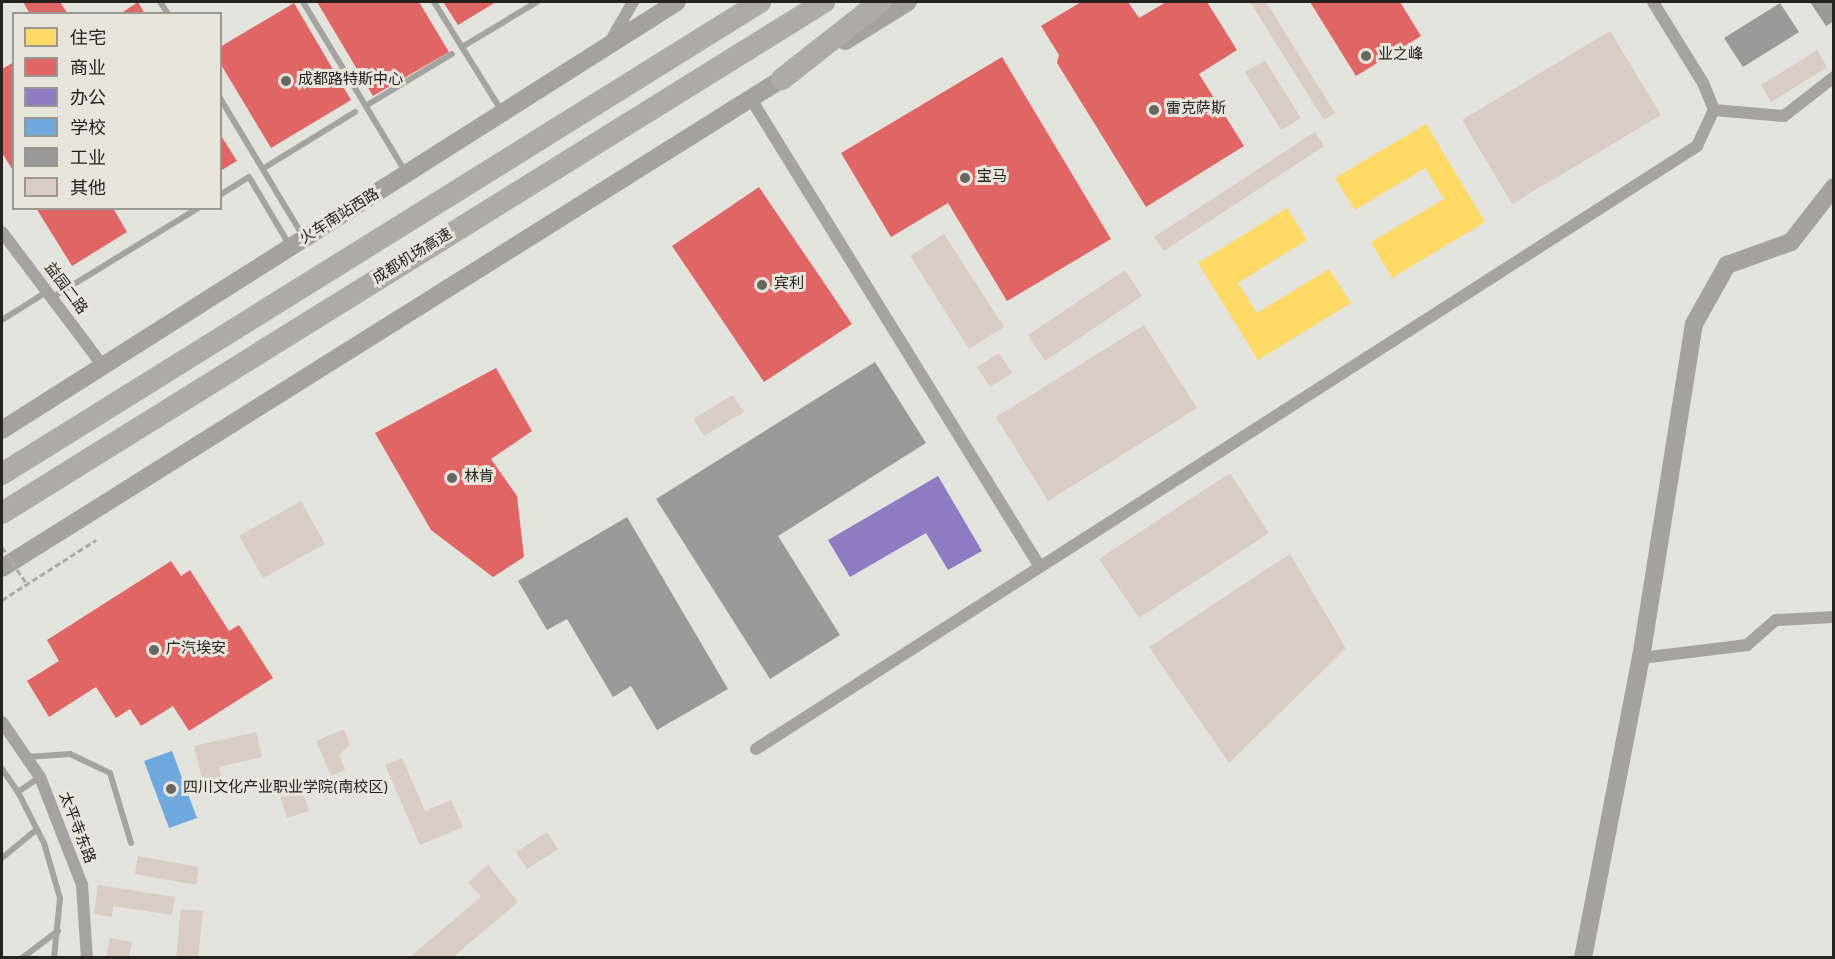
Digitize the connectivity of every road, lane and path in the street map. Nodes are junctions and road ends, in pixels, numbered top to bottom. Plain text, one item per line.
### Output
1 (303, 2) edge
2 (434, 2) edge
3 (537, 2) edge
4 (633, 2) edge
5 (677, 2) edge
6 (760, 2) edge
7 (824, 2) edge
8 (880, 2) edge
9 (908, 2) edge
10 (1653, 2) edge
11 (462, 47) junction
12 (606, 48) junction
13 (452, 54) dead end
14 (1833, 77) edge
15 (782, 79) junction
16 (751, 99) junction
17 (222, 101) edge
18 (367, 105) junction
19 (1714, 110) junction
20 (355, 112) dead end
21 (503, 114) junction
22 (264, 168) junction
23 (407, 174) junction
24 (1833, 187) edge
25 (222, 194) edge
26 (195, 210) edge
27 (2, 232) edge
28 (298, 243) junction
29 (51, 294) junction
30 (2, 320) edge
31 (103, 366) junction
32 (2, 430) edge
33 (2, 474) edge
34 (2, 513) edge
35 (96, 540) dead end
36 (2, 547) edge
37 (1040, 567) junction
38 (2, 568) edge
39 (27, 584) junction
40 (2, 600) edge
41 (1833, 616) edge
42 (1641, 658) junction
43 (2, 722) edge
44 (756, 748) dead end
45 (26, 757) junction
46 (2, 769) edge
47 (40, 777) junction
48 (18, 792) junction
49 (37, 829) junction
50 (131, 843) dead end
51 (2, 858) edge
52 (58, 931) junction
53 (22, 957) edge
54 (54, 957) edge
55 (87, 957) edge
56 (1583, 957) edge

1 - 18 lane
2 - 11 lane
3 - 11 lane
4 - 12 street
5 - 12 main road, 火车南站西路
6 - 33 highway
7 - 34 highway, 成都机场高速
8 - 15 highway
9 - 15 main road
10 - 19 street
11 - 21 lane
12 - 21 main road, 火车南站西路
13 - 18 lane
14 - 19 street
15 - 16 main road
16 - 37 street
16 - 38 main road
17 - 22 lane
18 - 23 lane
19 - 37 street
20 - 22 lane
21 - 23 main road, 火车南站西路
22 - 28 lane
23 - 28 main road, 火车南站西路
24 - 42 main road
25 - 28 lane
26 - 29 lane
27 - 29 street, 益园二路
28 - 31 main road, 火车南站西路
29 - 30 lane
29 - 31 street, 益园二路
31 - 32 main road, 火车南站西路
35 - 39 path
36 - 39 path, bridge
37 - 44 street
39 - 40 path
41 - 42 street
42 - 56 main road
43 - 45 street, 太平寺东路
45 - 47 street, 太平寺东路
45 - 50 lane
46 - 48 lane
47 - 48 lane
47 - 55 street, 太平寺东路
48 - 49 lane
49 - 51 lane
49 - 52 lane
52 - 53 lane
52 - 54 lane

